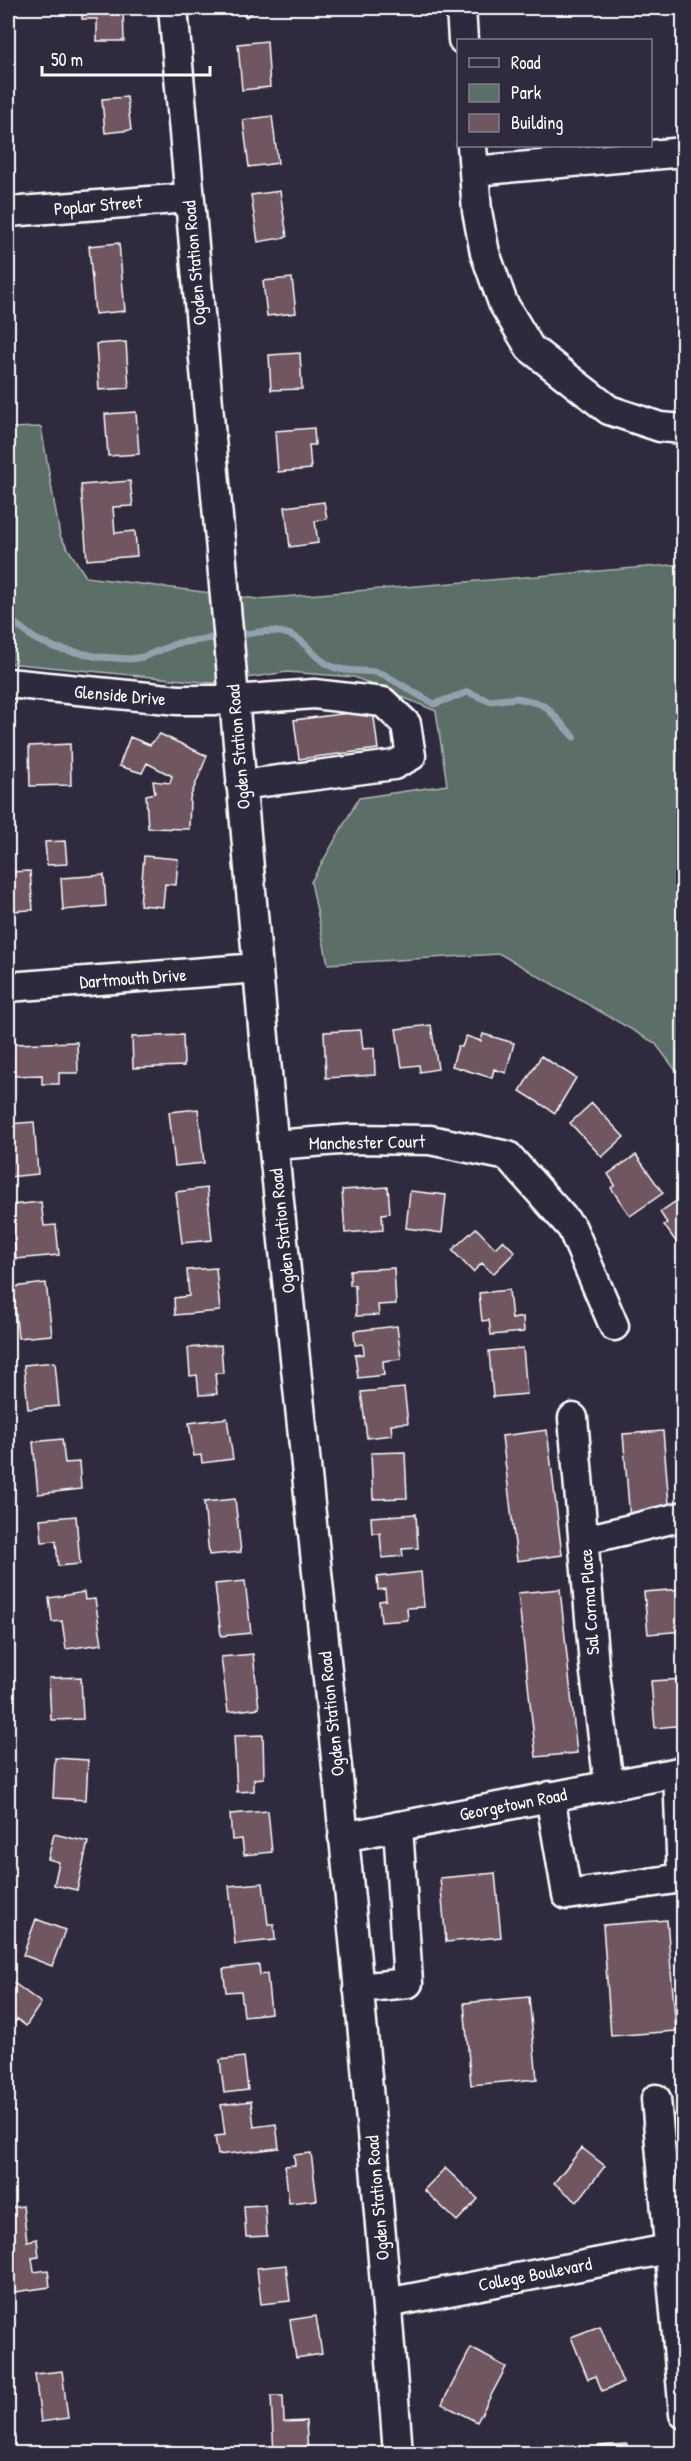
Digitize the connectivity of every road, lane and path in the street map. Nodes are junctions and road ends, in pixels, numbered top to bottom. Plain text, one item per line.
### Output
1 (173, 8) edge
2 (461, 8) edge
3 (463, 39) edge
4 (684, 152) edge
5 (473, 158) edge
6 (189, 198) junction
7 (8, 212) edge
8 (684, 429) edge
9 (8, 683) edge
10 (233, 700) junction
11 (241, 785) junction
12 (258, 968) junction
13 (8, 987) edge
14 (274, 1145) junction
15 (614, 1326) dead end
16 (573, 1418) dead end
17 (684, 1516) edge
18 (585, 1540) junction
19 (681, 1772) edge
20 (609, 1785) junction
21 (550, 1796) junction
22 (398, 1826) junction
23 (343, 1837) junction
24 (358, 1988) junction
25 (656, 2099) dead end
26 (676, 2247) edge
27 (387, 2303) junction
28 (684, 2414) edge
29 (398, 2454) edge

1 - 6 street, Ogden Station Road
2 - 3 street
4 - 5 street
5 - 8 street
6 - 7 street, Poplar Street
6 - 10 street, Ogden Station Road
9 - 10 street, Glenside Drive
10 - 11 street, Ogden Station Road
10 - 11 street, Glenside Drive
11 - 12 street, Ogden Station Road
12 - 13 street, Dartmouth Drive
12 - 14 street, Ogden Station Road
14 - 15 street, Manchester Court
14 - 23 street, Ogden Station Road
16 - 18 street, Sal Corma Place
17 - 18 street
18 - 20 street, Sal Corma Place
19 - 20 street, Georgetown Road
19 - 21 street
20 - 21 street, Georgetown Road
21 - 22 street, Georgetown Road
22 - 23 street, Georgetown Road
22 - 24 street
23 - 24 street, Ogden Station Road
24 - 27 street, Ogden Station Road
25 - 26 street
26 - 27 street, College Boulevard
26 - 28 street
27 - 29 street, Ogden Station Road

